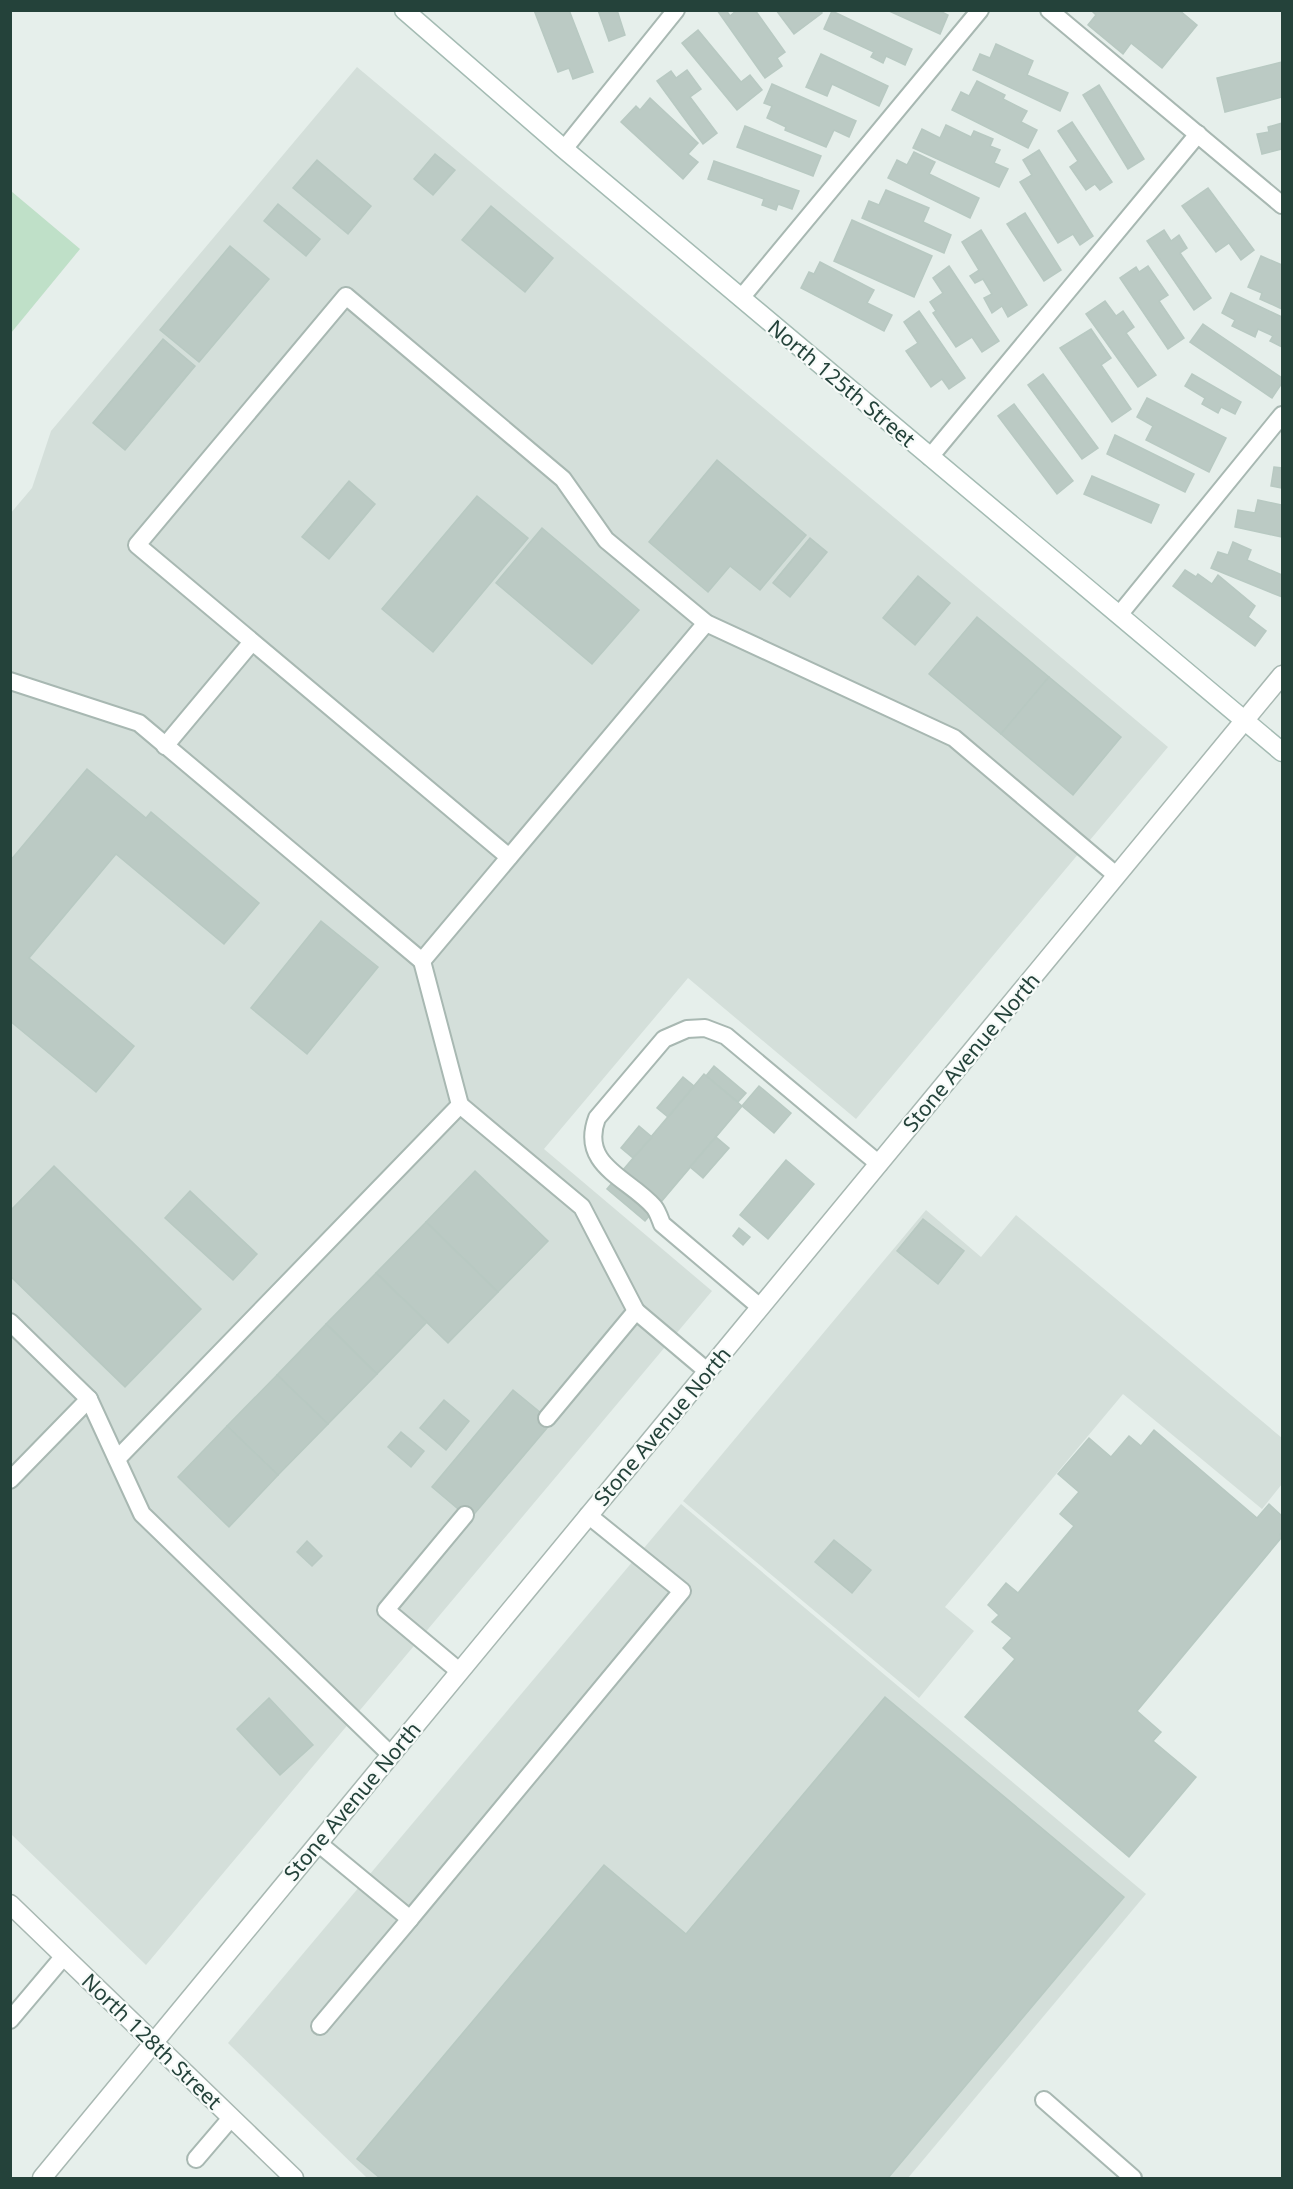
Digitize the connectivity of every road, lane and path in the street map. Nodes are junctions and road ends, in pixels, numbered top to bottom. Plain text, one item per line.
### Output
1 (404, 10) edge
2 (676, 10) edge
3 (980, 10) edge
4 (1049, 10) edge
5 (1198, 134) junction
6 (564, 149) junction
7 (1282, 206) edge
8 (741, 298) junction
9 (1282, 415) edge
10 (930, 457) junction
11 (1119, 615) junction
12 (706, 623) junction
13 (252, 642) junction
14 (1282, 675) edge
15 (10, 681) edge
16 (1245, 721) junction
17 (165, 746) junction
18 (1282, 752) edge
19 (509, 857) junction
20 (1116, 875) junction
21 (422, 961) junction
22 (460, 1105) junction
23 (879, 1164) junction
24 (760, 1307) junction
25 (636, 1311) junction
26 (10, 1322) edge
27 (707, 1371) junction
28 (89, 1399) junction
29 (547, 1418) dead end
30 (117, 1459) junction
31 (10, 1480) edge
32 (465, 1515) dead end
33 (588, 1515) junction
34 (459, 1671) junction
35 (391, 1755) junction
36 (318, 1843) junction
37 (10, 1904) edge
38 (410, 1919) junction
39 (64, 1956) junction
40 (10, 2020) edge
41 (320, 2026) dead end
42 (152, 2043) junction
43 (1044, 2100) dead end
44 (231, 2118) junction
45 (196, 2159) dead end
46 (42, 2178) edge
47 (294, 2178) edge
48 (1133, 2178) edge

1 - 6 street, North 125th Street
2 - 6 lane
3 - 8 lane
4 - 5 lane
5 - 7 lane
5 - 10 lane
6 - 8 street, North 125th Street
8 - 10 street, North 125th Street
9 - 11 lane
10 - 11 street, North 125th Street
11 - 16 street, North 125th Street
12 - 13 lane
12 - 19 lane
12 - 20 lane
13 - 17 lane
13 - 19 lane
14 - 16 street, Stone Avenue North
15 - 17 lane
16 - 18 street, North 125th Street
16 - 20 street, Stone Avenue North
17 - 21 lane
19 - 21 lane
20 - 23 street, Stone Avenue North
21 - 22 lane
22 - 25 lane
22 - 30 lane
23 - 24 street, Stone Avenue North
23 - 24 lane
24 - 27 street, Stone Avenue North
25 - 27 lane
25 - 29 lane
26 - 28 lane
27 - 33 street, Stone Avenue North
28 - 30 lane
28 - 31 lane
30 - 35 lane
32 - 34 lane
33 - 34 street, Stone Avenue North
33 - 38 lane
34 - 35 street, Stone Avenue North
35 - 36 street, Stone Avenue North
36 - 38 lane
36 - 42 street, Stone Avenue North
37 - 39 street, North 128th Street
38 - 41 lane
39 - 40 lane
39 - 42 street, North 128th Street
42 - 44 street, North 128th Street
42 - 46 street, Stone Avenue North
43 - 48 lane
44 - 45 lane
44 - 47 street, North 128th Street

